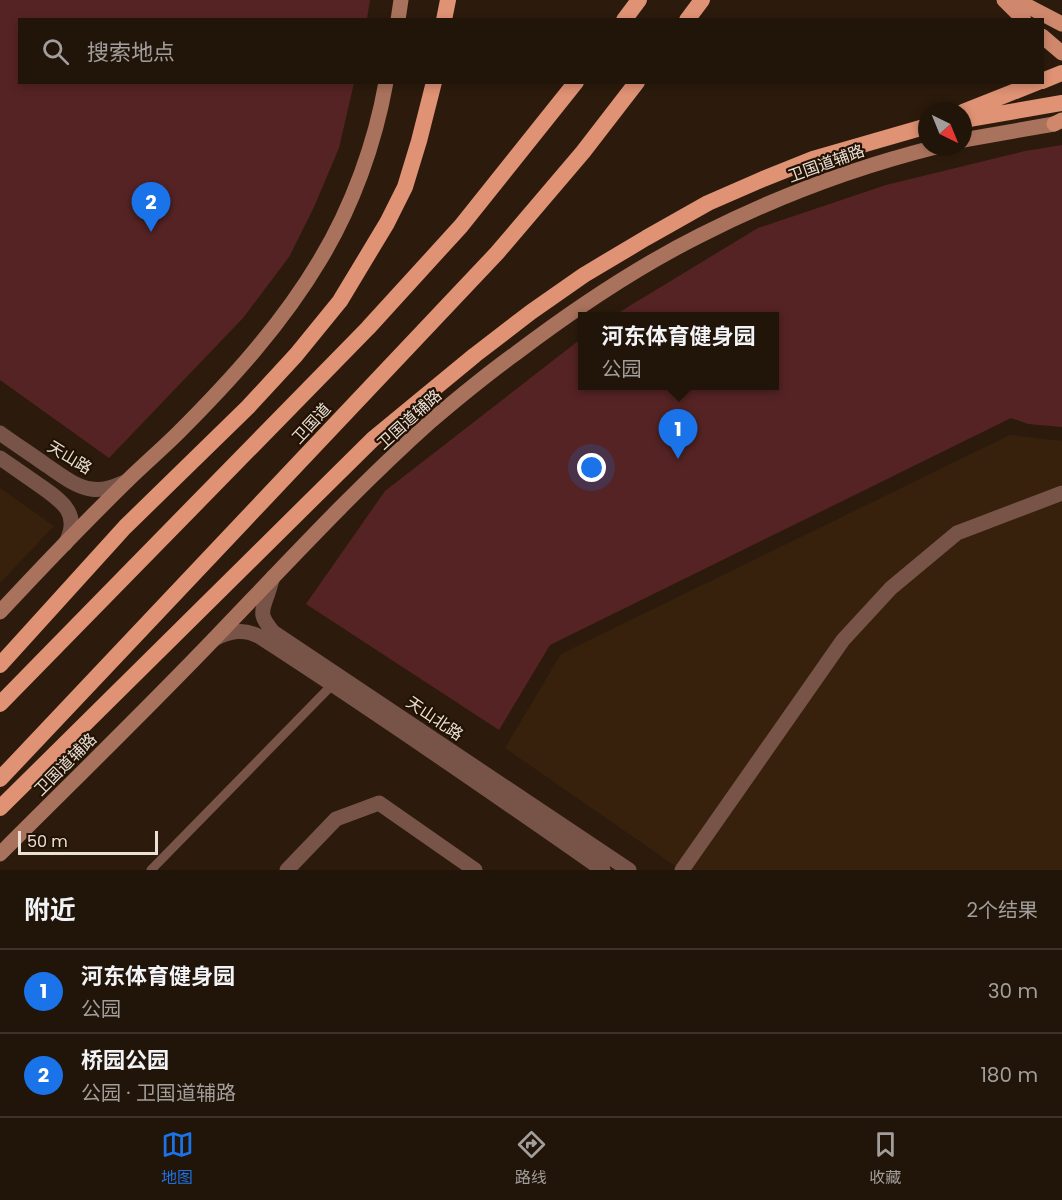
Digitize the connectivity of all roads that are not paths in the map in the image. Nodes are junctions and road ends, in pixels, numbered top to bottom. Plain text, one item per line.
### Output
1 (401, 0) edge
2 (448, 0) edge
3 (639, 0) edge
4 (702, 0) edge
5 (1004, 0) edge
6 (1016, 0) edge
7 (398, 18) edge
8 (444, 18) edge
9 (626, 18) edge
10 (688, 18) edge
11 (1022, 18) edge
12 (1062, 24) edge
13 (1044, 38) edge
14 (1062, 53) edge
15 (1062, 73) edge
16 (1044, 80) edge
17 (386, 84) edge
18 (433, 84) edge
19 (574, 84) edge
20 (635, 84) edge
21 (1033, 84) edge
22 (1062, 103) edge
23 (972, 108) edge
24 (972, 118) edge
25 (1059, 122) edge
26 (918, 128) edge
27 (972, 138) edge
28 (918, 151) edge
29 (0, 433) edge
30 (0, 458) edge
31 (127, 481) junction
32 (1062, 493) edge
33 (64, 546) junction
34 (274, 575) junction
35 (0, 612) edge
36 (214, 639) junction
37 (0, 665) edge
38 (333, 684) junction
39 (0, 704) edge
40 (0, 779) edge
41 (0, 808) edge
42 (0, 854) edge
43 (151, 870) edge
44 (287, 870) edge
45 (476, 870) edge
46 (603, 870) edge
47 (629, 870) edge
48 (682, 870) edge

1 - 7 main road
2 - 8 highway
3 - 9 highway
4 - 10 highway
5 - 11 main road
6 - 12 main road
13 - 14 main road
15 - 16 highway
17 - 31 main road
18 - 37 highway
19 - 39 highway, 卫国道
20 - 40 highway, 卫国道
21 - 23 highway
22 - 24 highway
25 - 27 main road
26 - 41 highway, bridge
28 - 34 main road, 卫国道辅路
29 - 31 street, 天山路
30 - 33 street
31 - 33 main road
32 - 48 street
33 - 35 main road
34 - 36 main road, 卫国道辅路
34 - 47 street, 天山北路
36 - 38 street, 天山北路
36 - 42 main road, 卫国道辅路
38 - 43 lane
38 - 46 street, 天山北路
44 - 45 street

